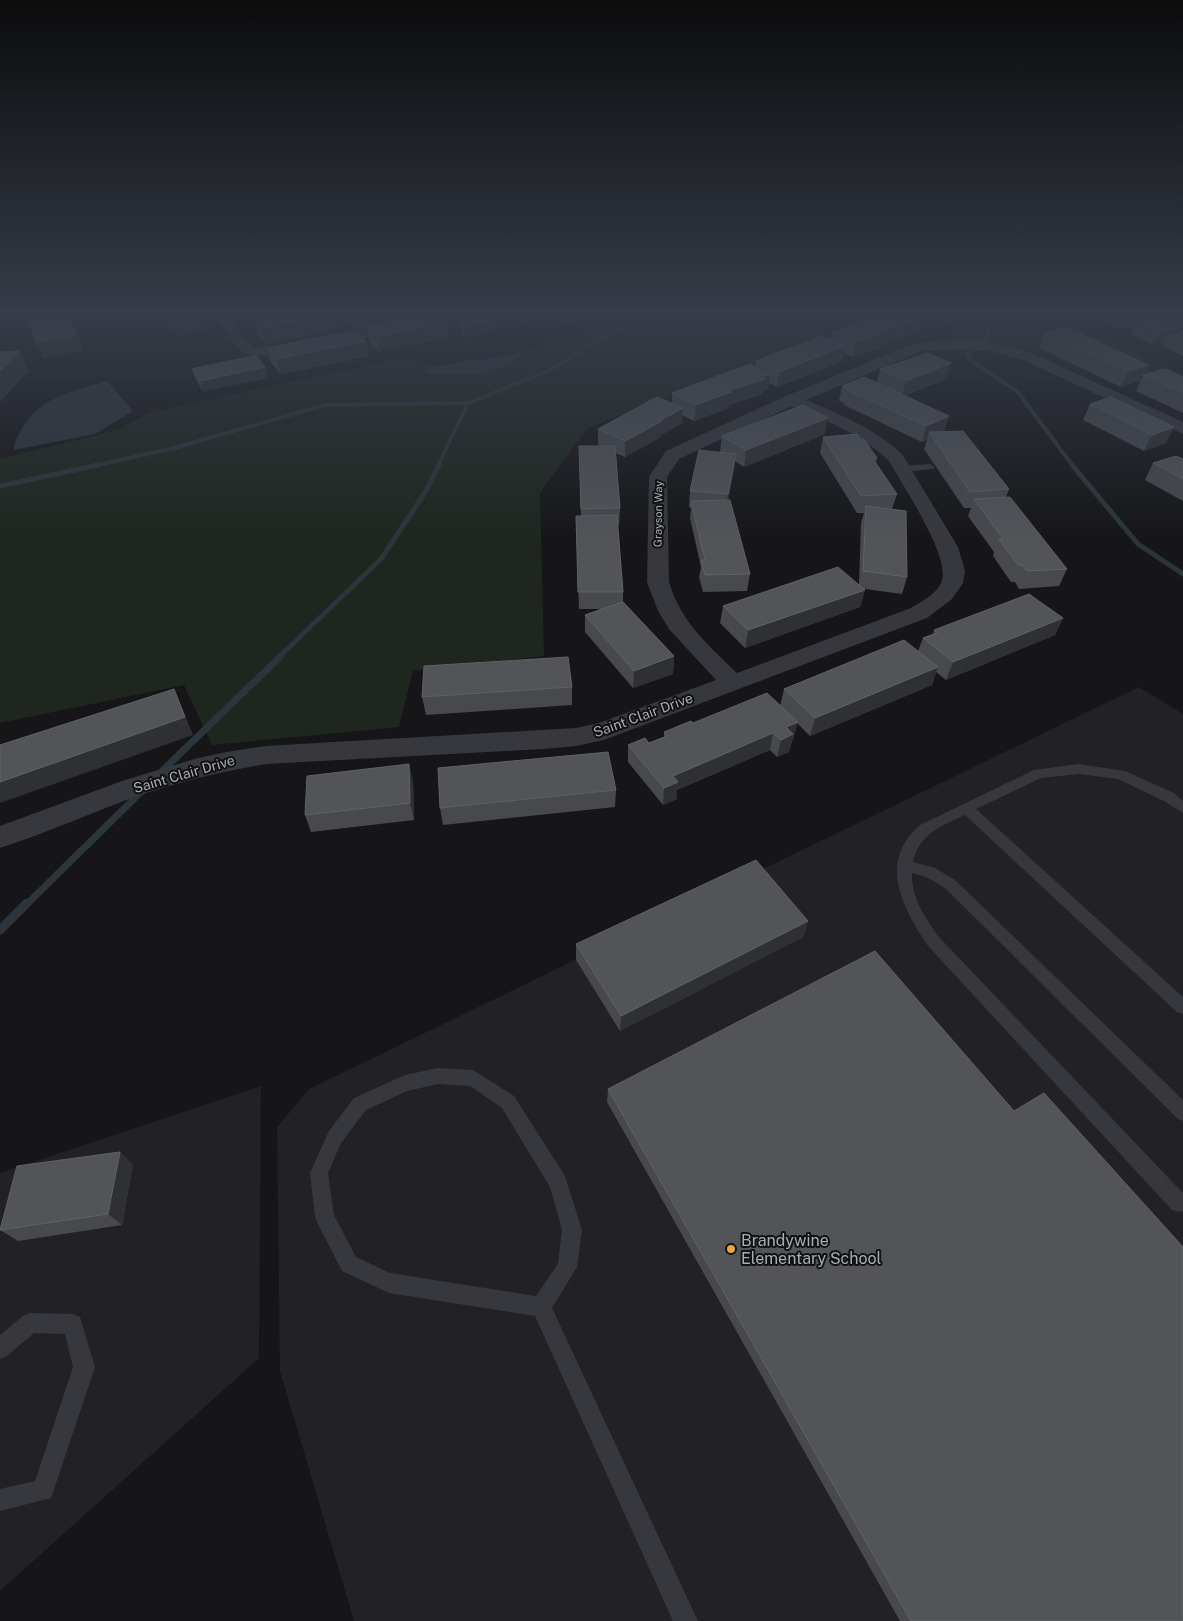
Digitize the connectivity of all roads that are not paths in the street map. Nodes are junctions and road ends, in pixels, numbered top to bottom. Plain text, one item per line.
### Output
1 (817, 390) edge
2 (1098, 390) edge
3 (792, 400) junction
4 (1183, 429) edge
5 (930, 468) dead end
6 (902, 469) junction
7 (732, 682) junction
8 (966, 808) junction
9 (1183, 808) edge
10 (0, 836) edge
11 (904, 866) junction
12 (1183, 1007) edge
13 (1183, 1112) edge
14 (1179, 1204) dead end
15 (541, 1307) junction
16 (0, 1349) edge
17 (0, 1500) edge
18 (686, 1621) edge

1 - 3 street, Grayson Way
2 - 4 street, Grayson Way
3 - 6 street, Saint Clair Drive
3 - 7 street, Grayson Way
5 - 6 lane
6 - 7 street, Saint Clair Drive
7 - 10 street, Saint Clair Drive
8 - 9 lane
8 - 11 lane
8 - 12 lane
11 - 13 lane
11 - 14 lane
15 - 15 lane
15 - 18 lane
16 - 17 lane

